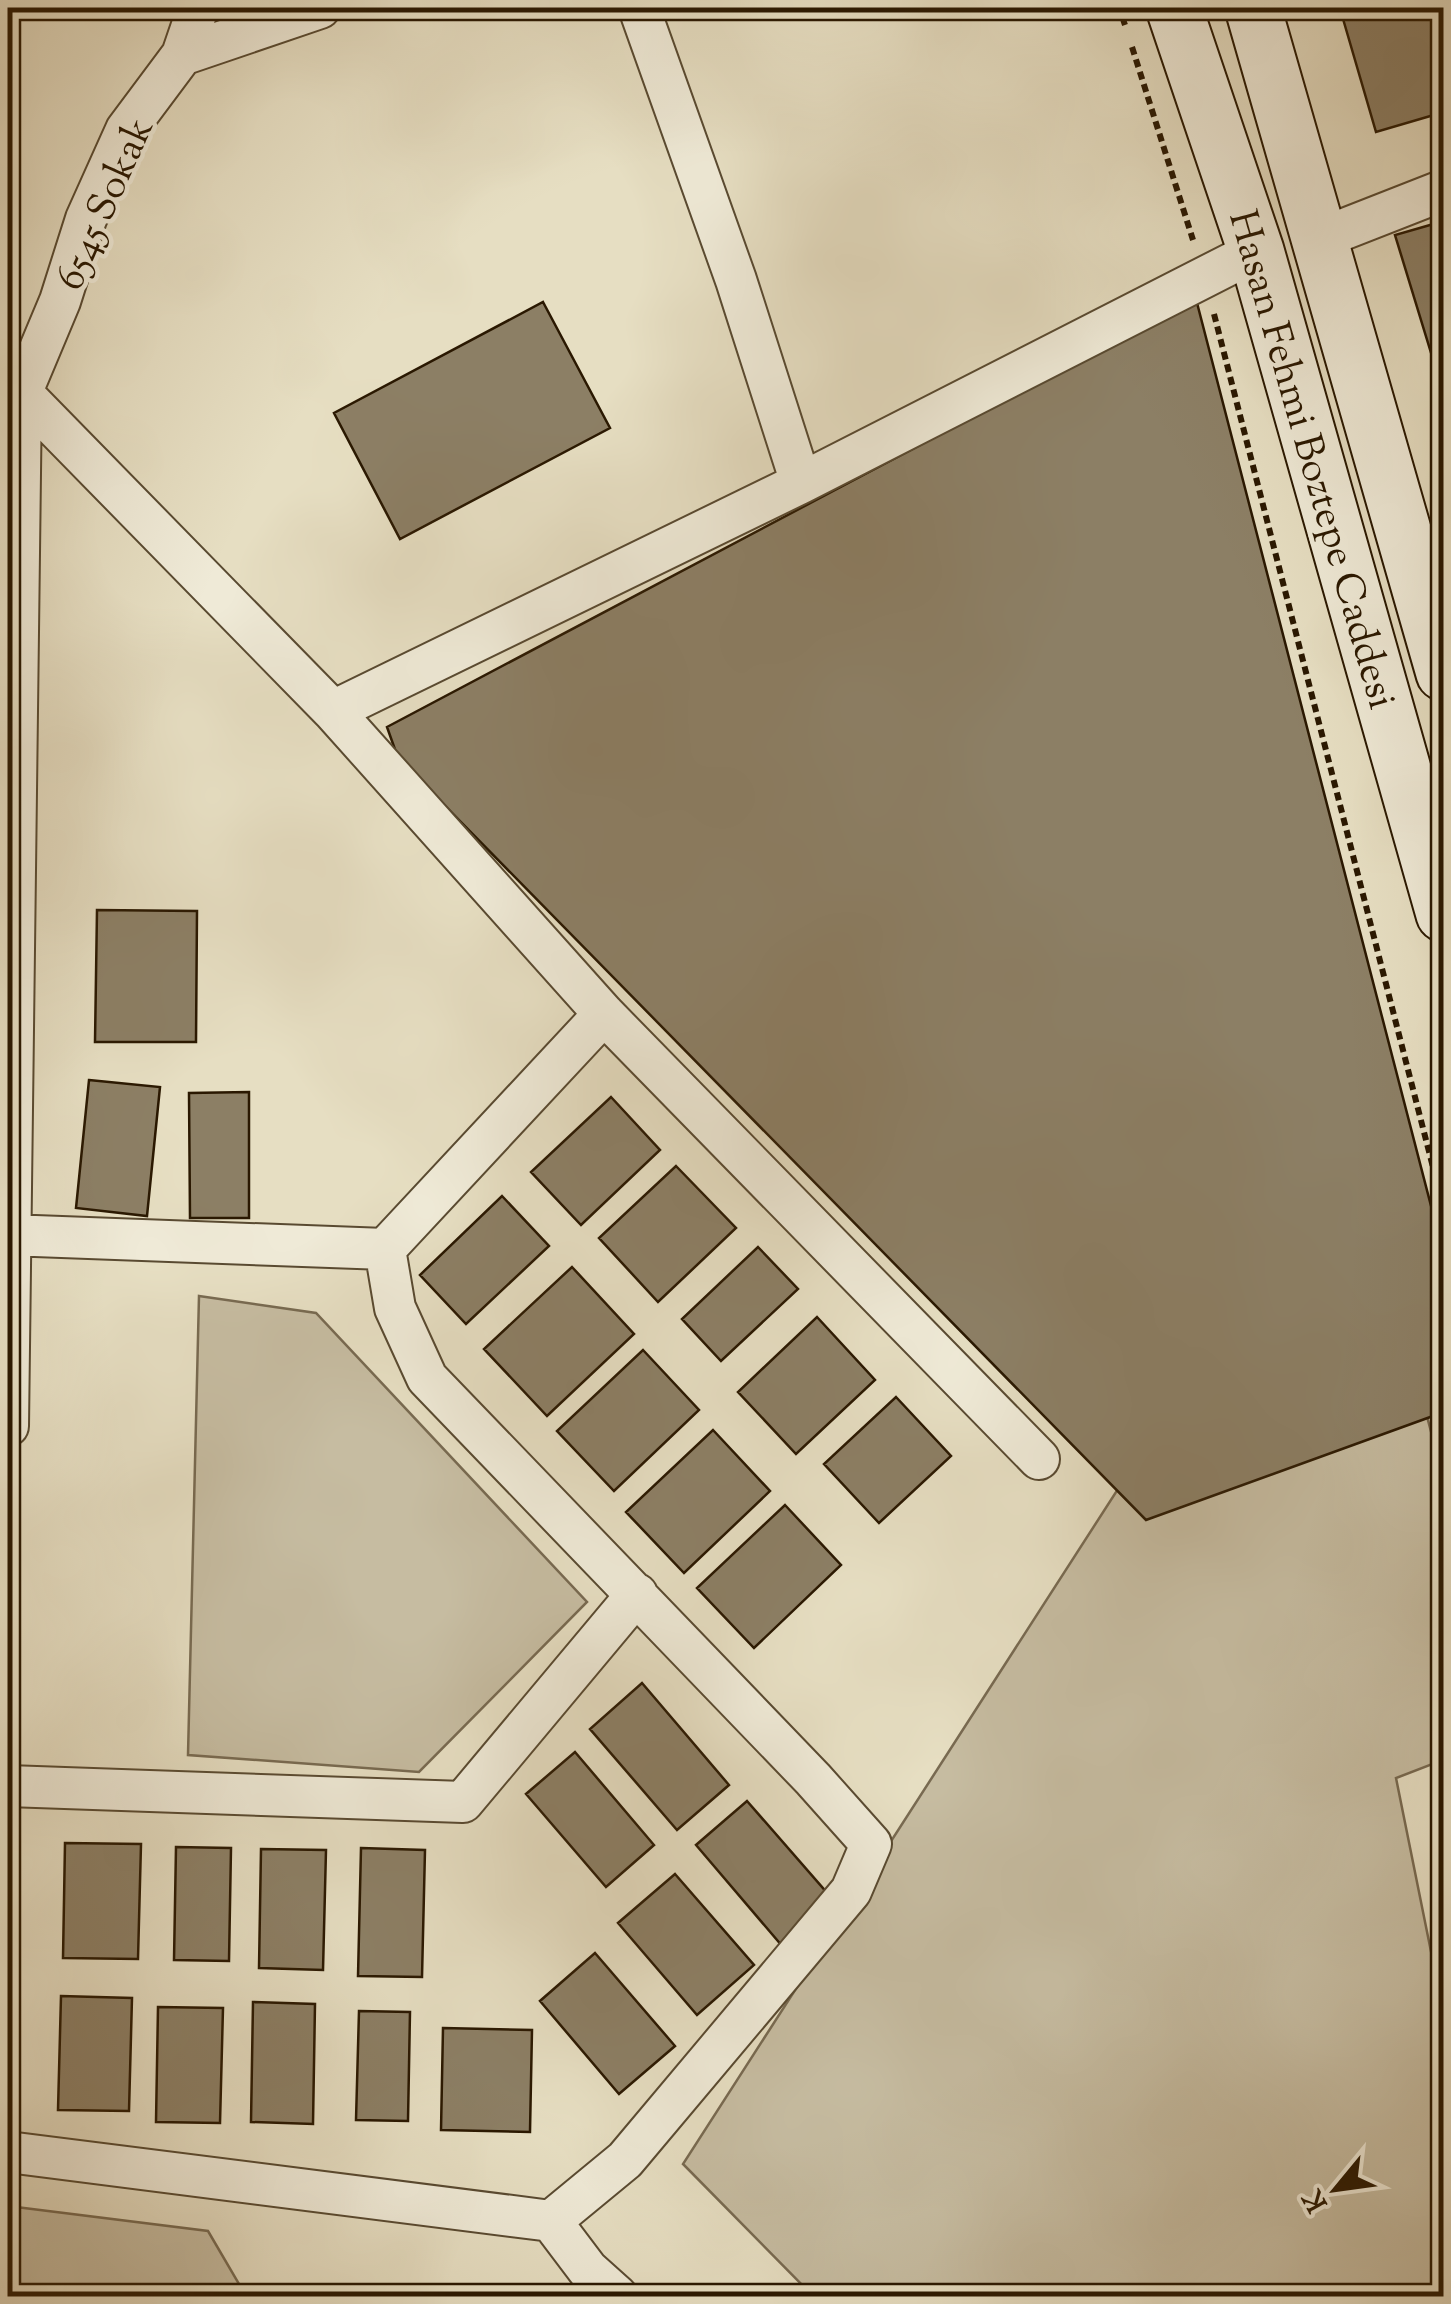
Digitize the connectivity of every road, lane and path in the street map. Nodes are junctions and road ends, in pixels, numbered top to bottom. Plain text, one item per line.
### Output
1 (198, 8) edge
2 (320, 8) edge
3 (639, 8) edge
4 (1119, 8) edge
5 (1174, 8) edge
6 (1254, 8) edge
7 (182, 55) junction
8 (1444, 190) edge
9 (1320, 239) junction
10 (1256, 251) junction
11 (1204, 276) junction
12 (14, 387) edge
13 (801, 483) junction
14 (1436, 616) edge
15 (1444, 673) edge
16 (333, 711) junction
17 (1444, 914) edge
18 (604, 1014) junction
19 (1444, 1210) edge
20 (10, 1235) edge
21 (385, 1249) junction
22 (8, 1426) edge
23 (1039, 1458) dead end
24 (637, 1594) junction
25 (8, 1786) edge
26 (8, 2152) edge
27 (551, 2221) junction
28 (617, 2296) edge

1 - 7 street, 6545 Sokak
2 - 7 street
3 - 13 street
4 - 11 path
5 - 10 main road, Hasan Fehmi Boztepe Caddesi
6 - 9 main road, Hasan Fehmi Boztepe Caddesi
7 - 12 street, 6545 Sokak
8 - 9 street
9 - 14 main road, Hasan Fehmi Boztepe Caddesi
10 - 11 street
10 - 17 main road, Hasan Fehmi Boztepe Caddesi
11 - 13 street
11 - 19 path
12 - 16 street
12 - 20 street, 6545 Sokak
13 - 16 street
14 - 15 main road, Hasan Fehmi Boztepe Caddesi
16 - 18 street
18 - 21 street
18 - 23 street
20 - 21 street
20 - 22 street, 6545 Sokak
21 - 24 street
24 - 25 street
24 - 27 street
26 - 27 street
27 - 28 street

